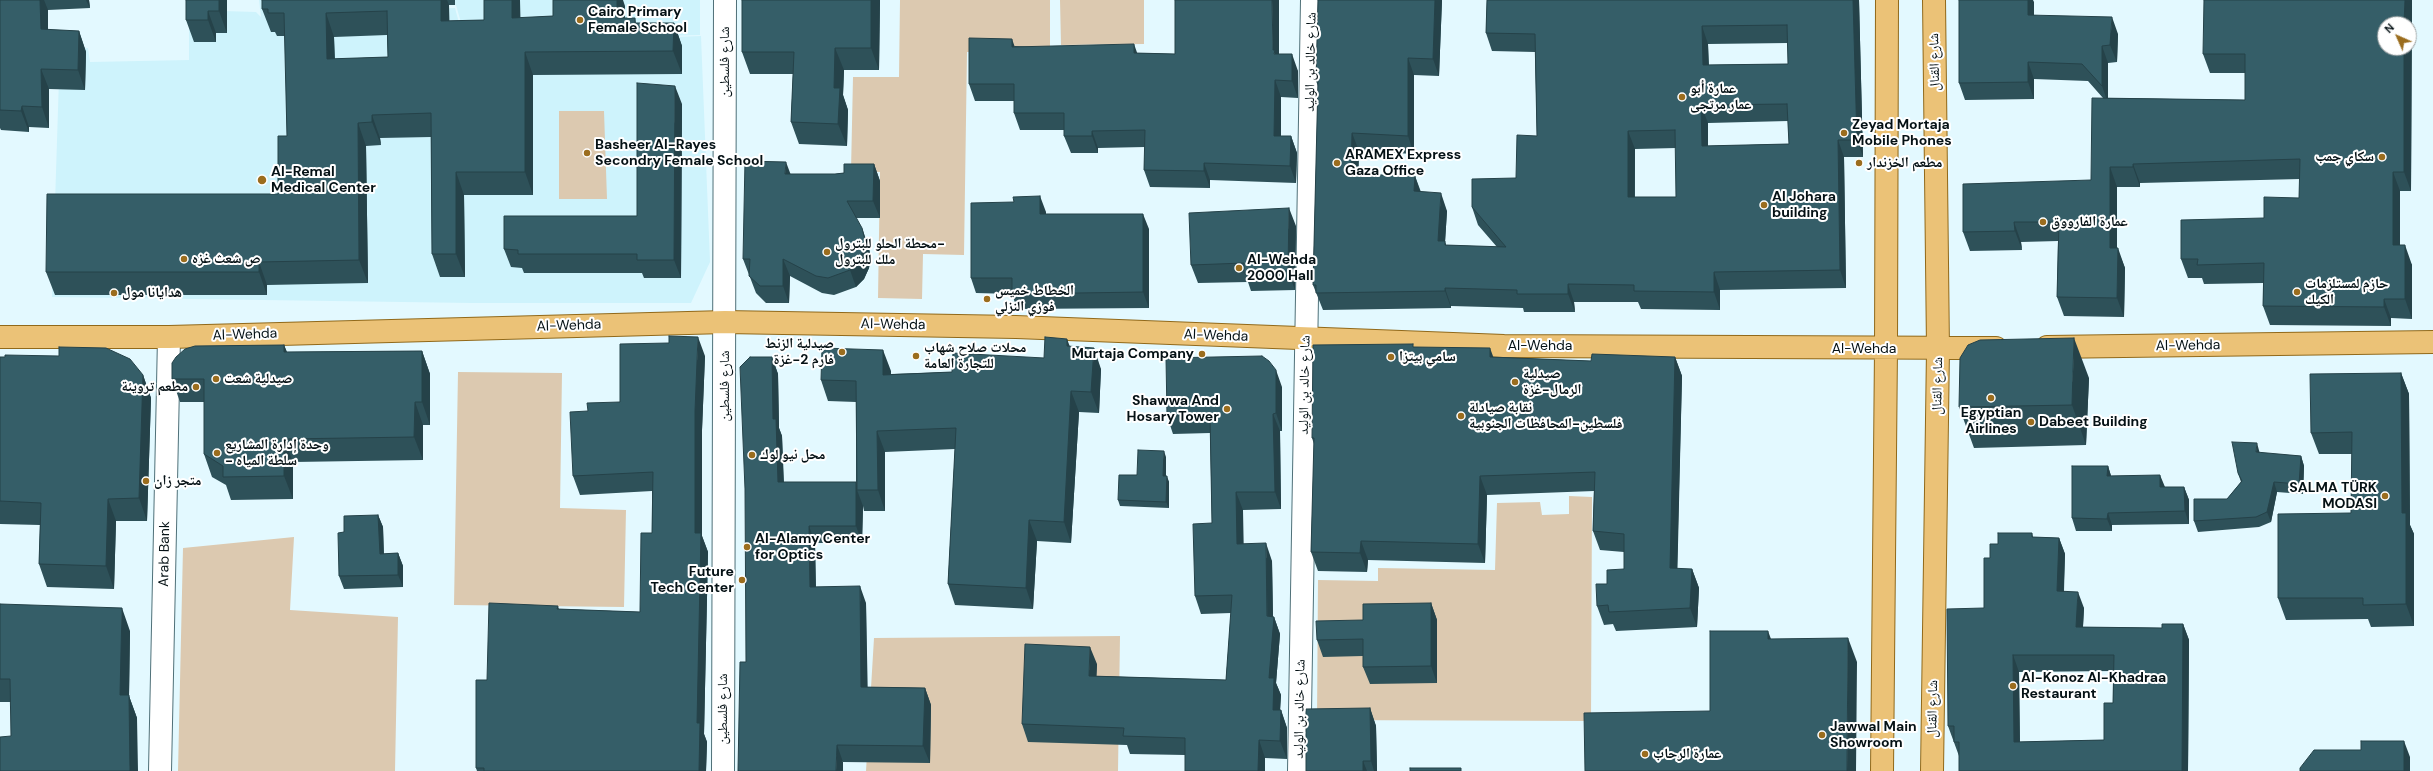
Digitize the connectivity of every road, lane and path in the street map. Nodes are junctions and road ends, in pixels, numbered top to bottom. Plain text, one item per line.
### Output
1 (725, 0) edge
2 (1312, 0) edge
3 (1887, 0) edge
4 (1934, 0) edge
5 (725, 322) junction
6 (0, 337) edge
7 (169, 337) junction
8 (1306, 339) junction
9 (2433, 342) edge
10 (1886, 349) junction
11 (1938, 349) junction
12 (160, 771) edge
13 (723, 771) edge
14 (1299, 771) edge
15 (1882, 771) edge
16 (1932, 771) edge

1 - 5 street, شارع فلسطين
2 - 8 street, شارع خالد بن الوليد
3 - 10 main road
4 - 11 main road, شارع القنال
5 - 7 main road, Al-Wehda
5 - 8 main road, Al-Wehda
5 - 13 street, شارع فلسطين
6 - 7 main road, Al-Wehda
7 - 12 street, Arab Bank
8 - 10 main road, Al-Wehda
8 - 14 street, شارع خالد بن الوليد
9 - 11 main road, Al-Wehda
10 - 11 main road, Al-Wehda
10 - 15 main road
11 - 16 main road, شارع القنال

